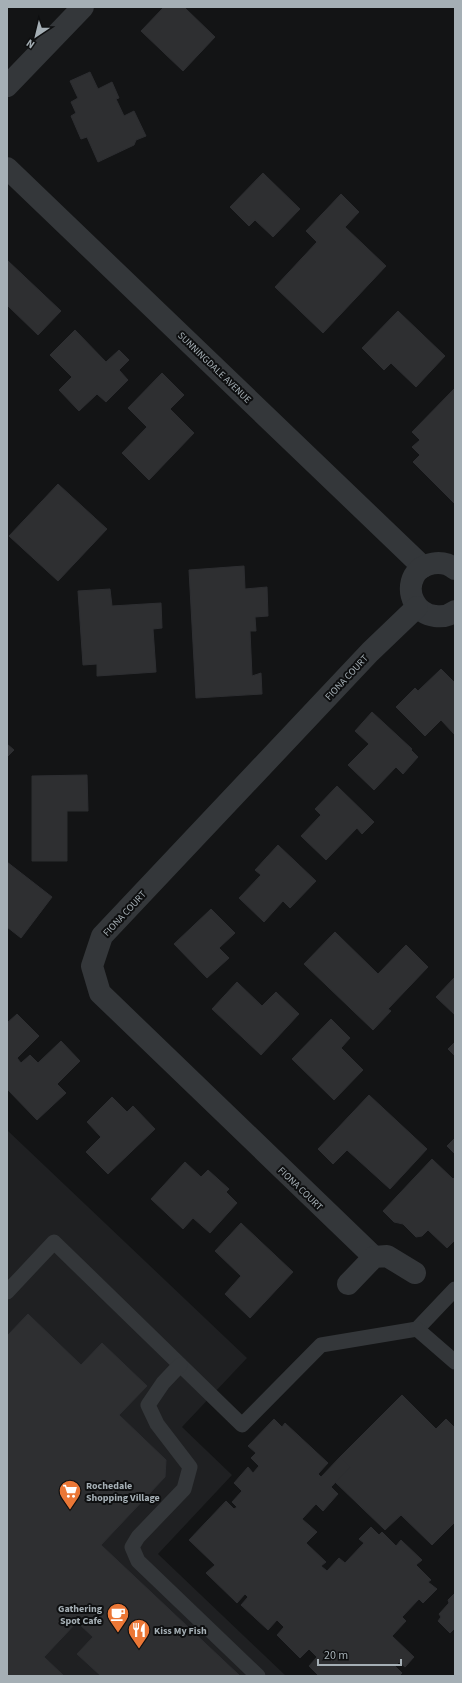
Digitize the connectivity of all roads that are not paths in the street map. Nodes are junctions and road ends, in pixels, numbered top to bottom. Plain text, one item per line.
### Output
1 (83, 7) edge
2 (7, 86) edge
3 (7, 168) edge
4 (423, 567) junction
5 (455, 569) edge
6 (417, 607) junction
7 (455, 611) edge
8 (374, 1257) junction
9 (415, 1272) dead end
10 (348, 1284) dead end
11 (455, 1289) edge
12 (7, 1292) edge
13 (418, 1329) junction
14 (455, 1362) edge
15 (180, 1365) junction
16 (258, 1676) edge

1 - 2 street
3 - 4 street, SUNNINGDALE AVENUE
4 - 5 street
4 - 6 street
6 - 7 street
6 - 8 street, FIONA COURT
8 - 9 street
8 - 10 street
11 - 13 lane
12 - 15 lane
13 - 14 lane
13 - 15 lane
15 - 16 lane

